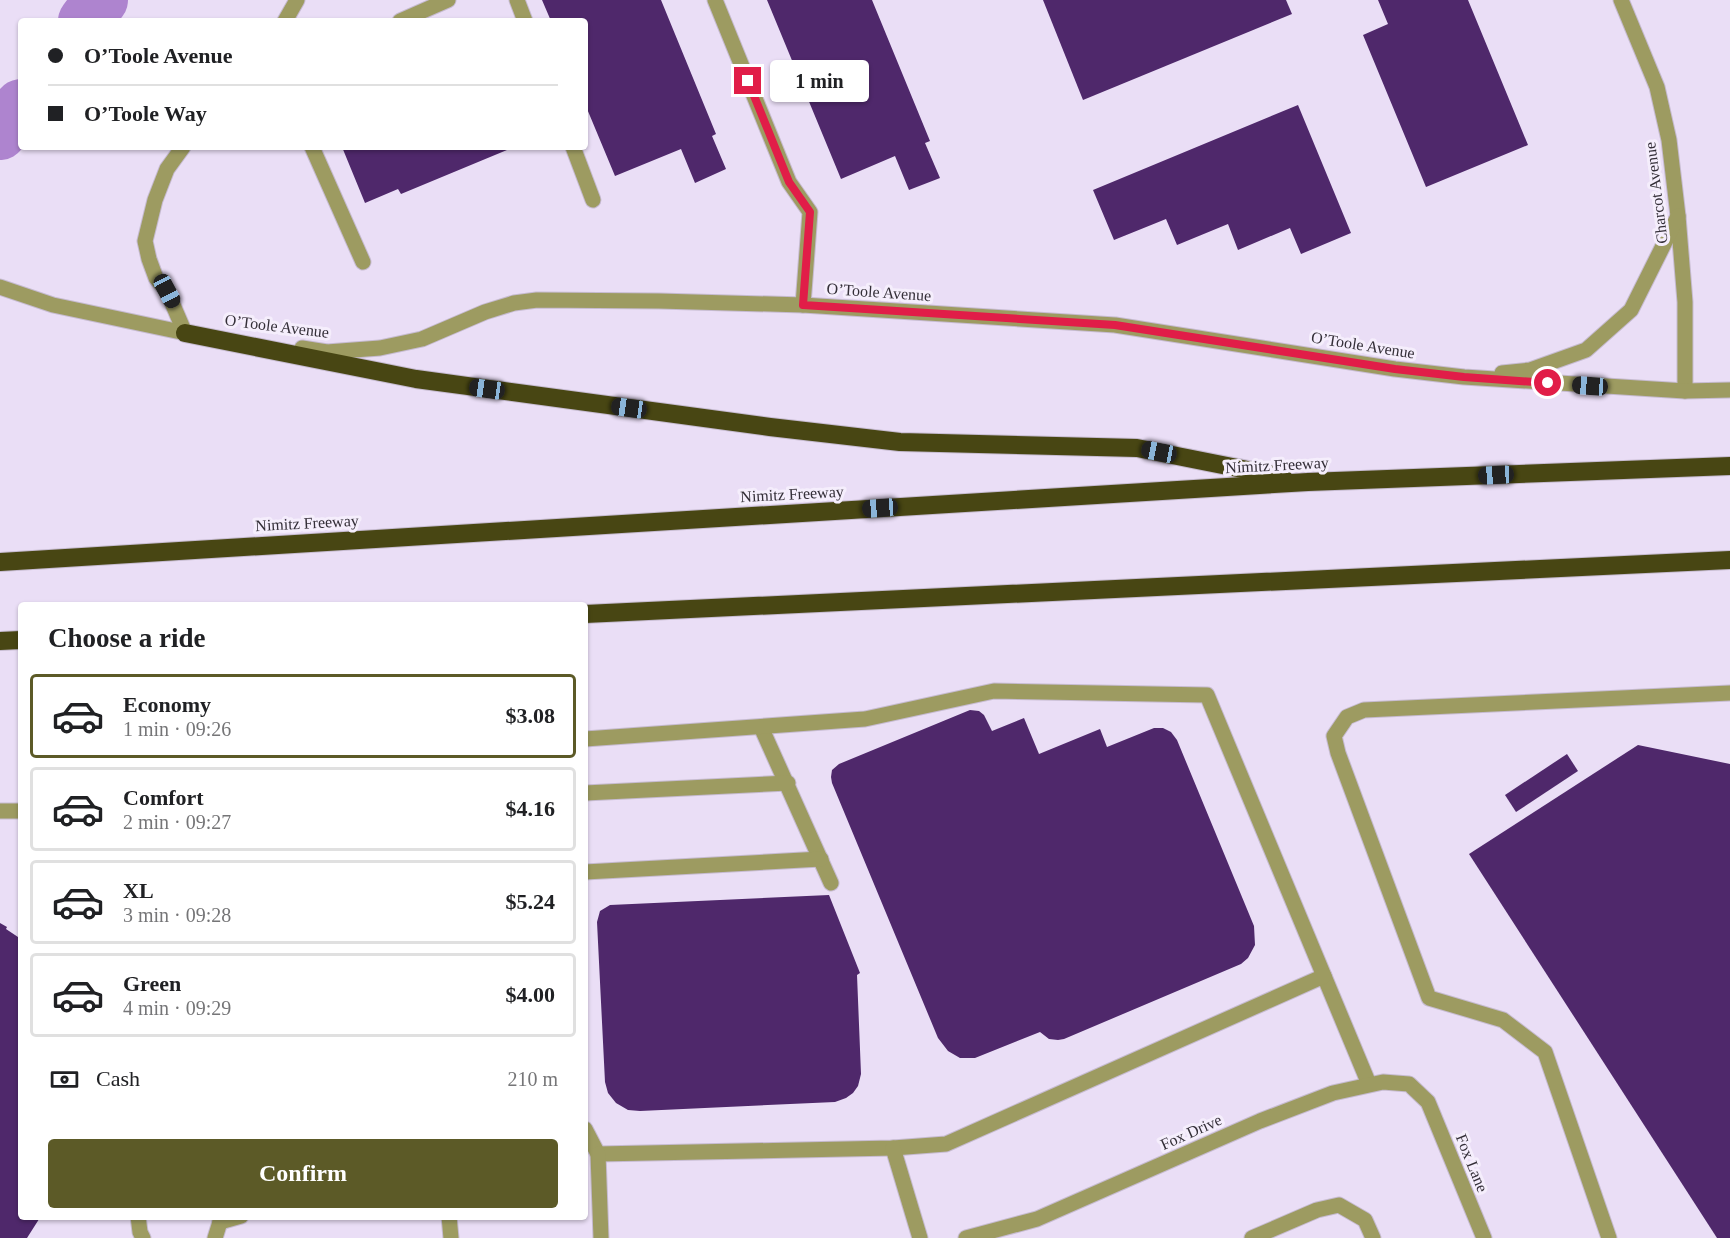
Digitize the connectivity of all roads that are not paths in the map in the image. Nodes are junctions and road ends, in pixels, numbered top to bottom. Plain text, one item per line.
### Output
1 (297, 0) edge
2 (448, 0) edge
3 (517, 0) edge
4 (715, 0) edge
5 (1621, 0) edge
6 (287, 18) edge
7 (407, 18) edge
8 (524, 18) edge
9 (181, 150) edge
10 (313, 150) edge
11 (574, 150) edge
12 (593, 200) dead end
13 (1678, 216) junction
14 (363, 262) dead end
15 (0, 287) edge
16 (803, 305) junction
17 (185, 333) junction
18 (1464, 377) junction
19 (1730, 390) edge
20 (1685, 391) junction
21 (1730, 465) edge
22 (1308, 482) junction
23 (1730, 560) edge
24 (0, 562) edge
25 (588, 614) edge
26 (18, 640) edge
27 (0, 641) edge
28 (1730, 693) edge
29 (761, 727) junction
30 (588, 739) edge
31 (788, 783) junction
32 (588, 794) edge
33 (0, 811) edge
34 (18, 811) edge
35 (821, 859) junction
36 (588, 873) edge
37 (831, 883) dead end
38 (1324, 976) junction
39 (1370, 1084) junction
40 (1428, 1102) joint
41 (588, 1135) edge
42 (893, 1148) junction
43 (598, 1154) junction
44 (138, 1220) edge
45 (220, 1220) edge
46 (449, 1220) edge
47 (1277, 1233) edge
48 (143, 1238) edge
49 (214, 1238) edge
50 (451, 1238) edge
51 (601, 1238) edge
52 (920, 1238) edge
53 (966, 1238) edge
54 (1252, 1238) edge
55 (1373, 1238) edge
56 (1484, 1238) edge
57 (1609, 1238) edge

1 - 6 street
2 - 7 street
3 - 8 street
4 - 16 street
5 - 13 street, Charcot Avenue
9 - 17 street
10 - 14 street
11 - 12 street
13 - 18 street
13 - 20 street, Charcot Avenue
15 - 17 street, O’Toole Avenue
16 - 17 street, O’Toole Avenue
16 - 18 street, O’Toole Avenue
17 - 22 highway
18 - 20 street, O’Toole Avenue
19 - 20 street, O’Toole Avenue
21 - 22 highway, Nimitz Freeway
22 - 24 highway, Nimitz Freeway
23 - 25 highway
26 - 27 highway
28 - 57 street
29 - 30 street
29 - 31 street
29 - 38 street
31 - 32 street
31 - 35 street
33 - 34 street
35 - 36 street
35 - 37 street
38 - 39 street
38 - 42 street
39 - 40 street, Fox Drive
39 - 53 street, Fox Drive
40 - 56 street, Fox Lane
41 - 43 street
42 - 43 street
42 - 52 street
43 - 51 street
44 - 48 street
45 - 49 street
46 - 50 street
47 - 54 street
47 - 55 street

